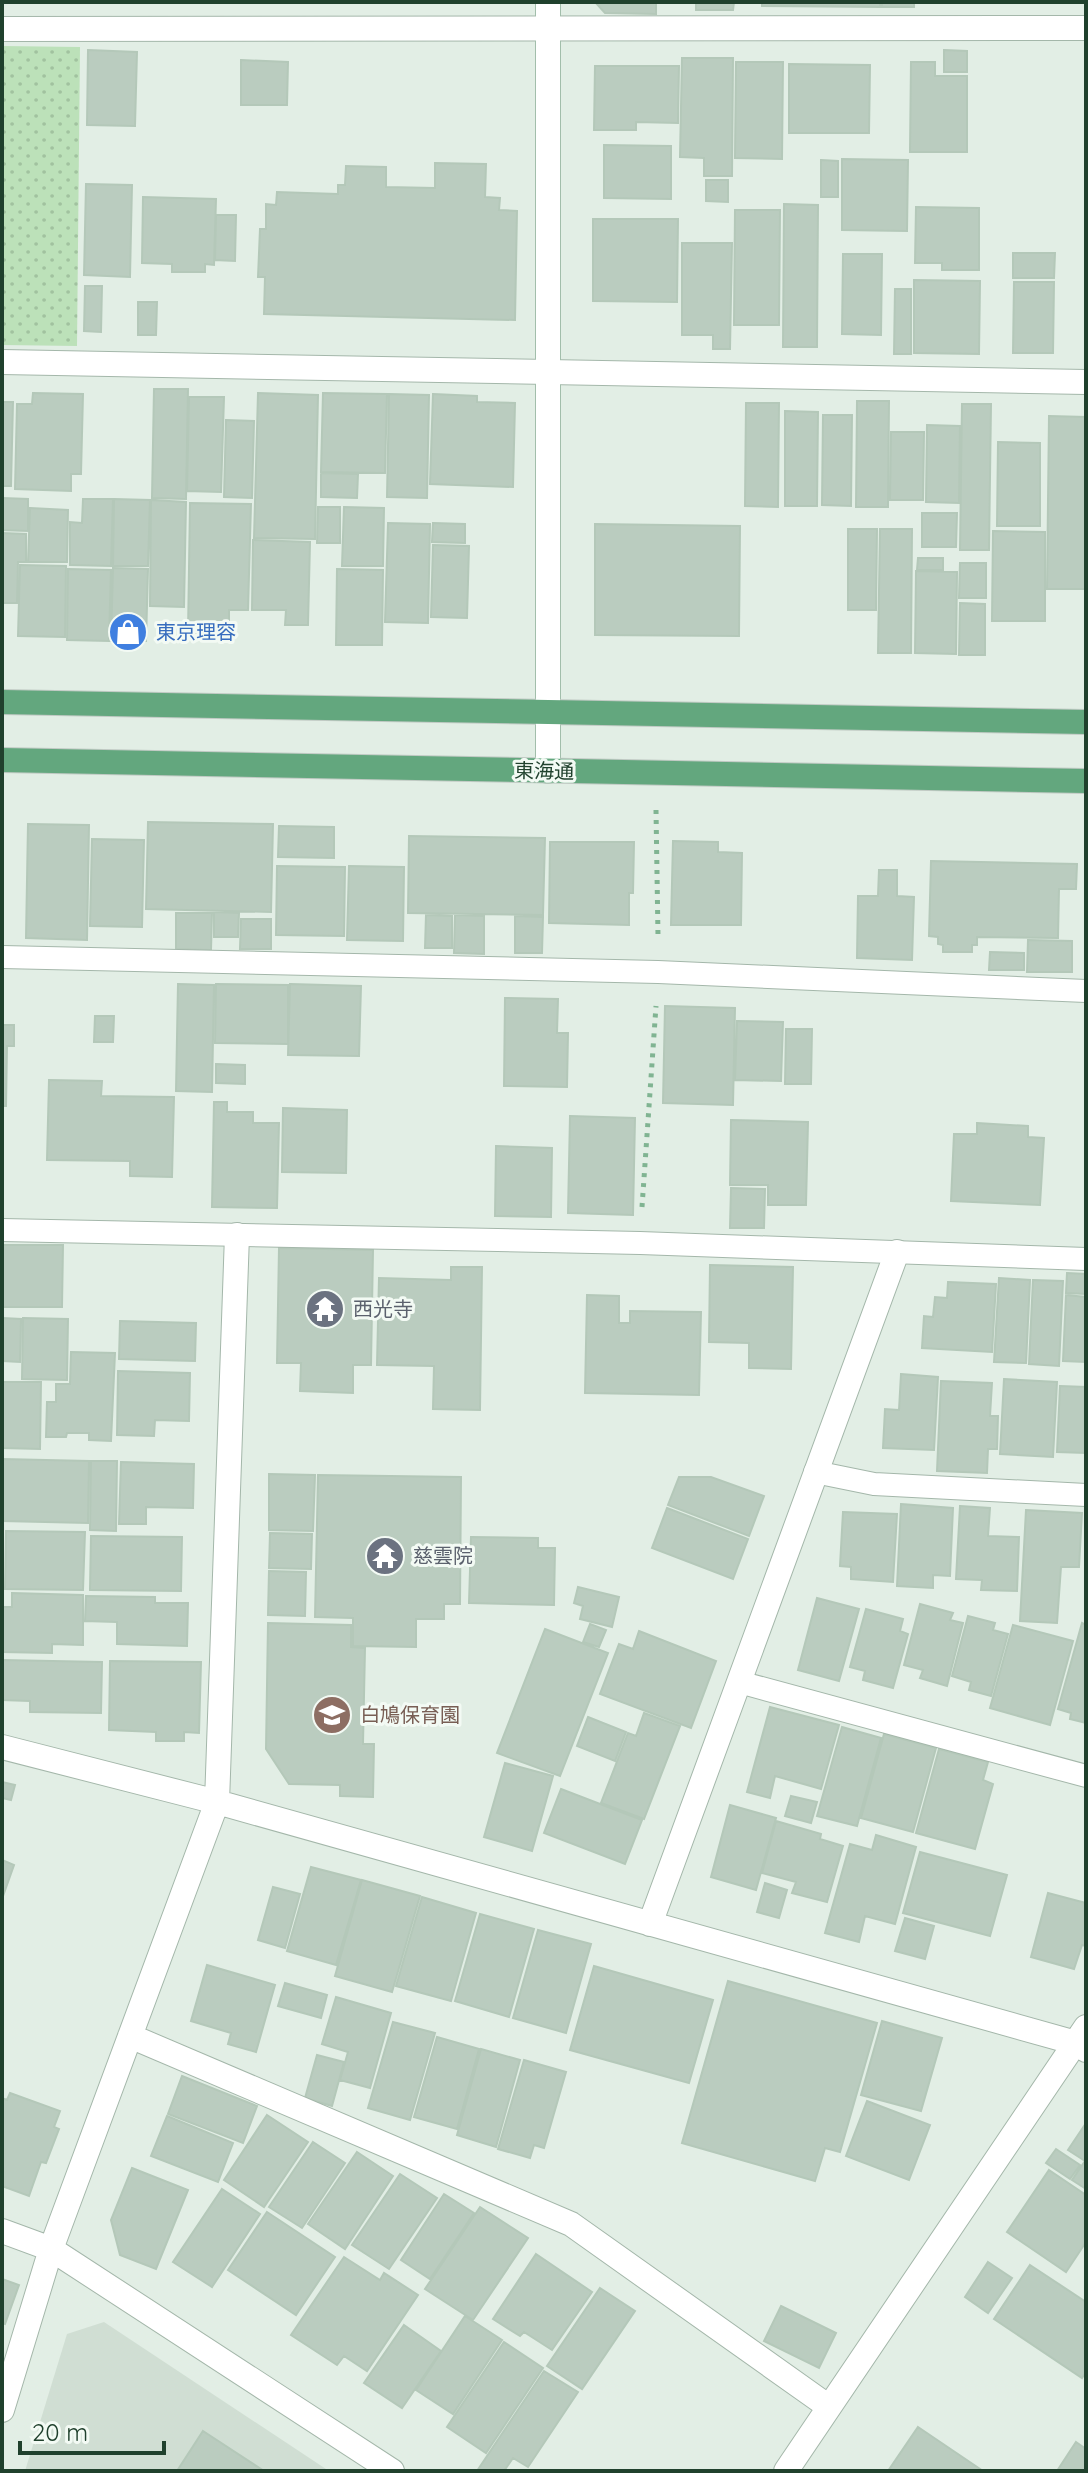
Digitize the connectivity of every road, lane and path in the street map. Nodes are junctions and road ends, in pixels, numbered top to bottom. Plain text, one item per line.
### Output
1 (548, 2) edge
2 (548, 28) junction
3 (1086, 28) edge
4 (2, 29) edge
5 (2, 362) edge
6 (548, 373) junction
7 (1086, 382) edge
8 (2, 702) edge
9 (548, 712) junction
10 (1086, 722) edge
11 (2, 760) edge
12 (548, 771) junction
13 (1086, 781) edge
14 (2, 957) edge
15 (1086, 991) edge
16 (2, 1230) edge
17 (237, 1235) junction
18 (897, 1252) junction
19 (1086, 1259) edge
20 (815, 1472) junction
21 (1086, 1495) edge
22 (739, 1682) junction
23 (2, 1747) edge
24 (1086, 1776) edge
25 (217, 1802) junction
26 (650, 1924) junction
27 (130, 2036) junction
28 (1083, 2040) edge
29 (2, 2231) edge
30 (51, 2249) junction
31 (829, 2407) junction
32 (2, 2410) edge
33 (392, 2471) edge
34 (786, 2471) edge

1 - 2 street
2 - 3 street
2 - 4 street
2 - 6 street
5 - 6 street
6 - 7 street
6 - 9 street
8 - 9 main road
9 - 10 main road
9 - 12 street
11 - 12 main road, 東海通
12 - 13 main road, 東海通
14 - 15 lane
16 - 17 lane
17 - 18 lane
17 - 25 street
18 - 19 lane
18 - 20 street
20 - 21 lane
20 - 22 street
22 - 24 lane
22 - 26 street
23 - 25 street
25 - 26 street
25 - 27 street
26 - 28 street
27 - 30 street
27 - 31 street
28 - 31 street
29 - 30 street
30 - 32 street
30 - 33 street
31 - 34 street

